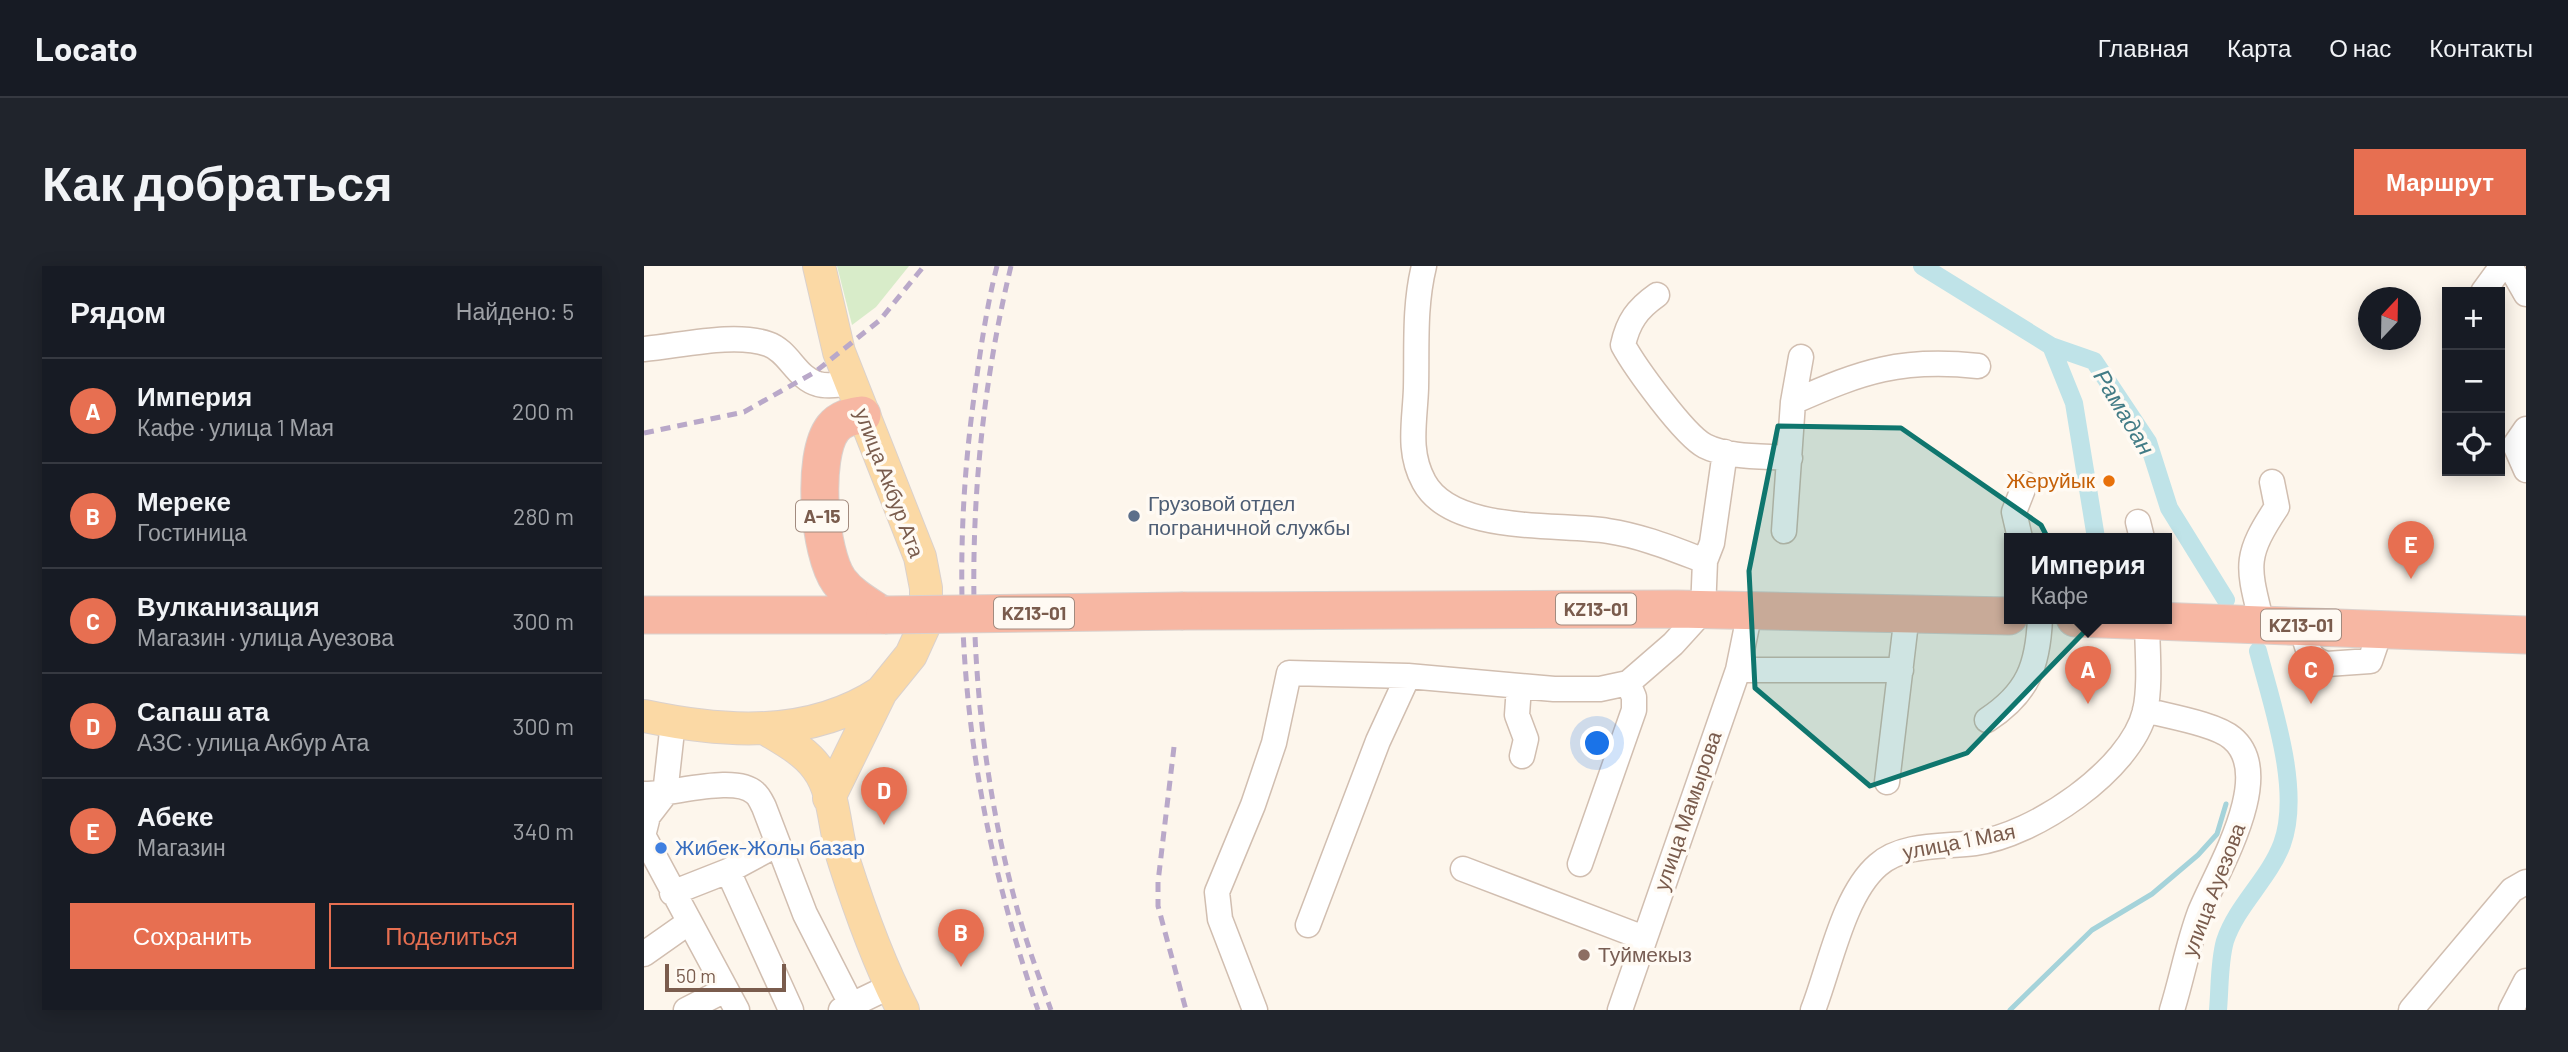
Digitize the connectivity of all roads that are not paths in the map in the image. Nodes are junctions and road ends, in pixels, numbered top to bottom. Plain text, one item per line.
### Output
1 (819, 266) edge
2 (1424, 266) edge
3 (2502, 266) edge
4 (2510, 266) edge
5 (2487, 287) edge
6 (2526, 294) edge
7 (1657, 295) dead end
8 (644, 349) edge
9 (1801, 356) dead end
10 (1978, 366) dead end
11 (856, 399) junction
12 (1793, 402) junction
13 (2526, 429) edge
14 (1725, 452) junction
15 (1790, 458) junction
16 (2526, 470) edge
17 (2272, 482) dead end
18 (2025, 484) dead end
19 (1784, 531) dead end
20 (2019, 533) edge
21 (1705, 561) junction
22 (1703, 611) junction
23 (1751, 611) junction
24 (1908, 614) junction
25 (644, 615) edge
26 (883, 615) junction
27 (2172, 616) edge
28 (2004, 617) edge
29 (2040, 624) edge
30 (2161, 624) edge
31 (2262, 624) junction
32 (2526, 635) edge
33 (1738, 670) junction
34 (1901, 670) junction
35 (1408, 676) junction
36 (1628, 683) junction
37 (1519, 686) junction
38 (881, 692) junction
39 (2145, 710) junction
40 (659, 719) edge
41 (1987, 720) dead end
42 (766, 730) junction
43 (1522, 757) dead end
44 (1888, 782) dead end
45 (654, 794) edge
46 (829, 798) junction
47 (644, 832) edge
48 (778, 844) junction
49 (647, 850) edge
50 (1580, 864) dead end
51 (1463, 869) dead end
52 (728, 871) junction
53 (2526, 882) edge
54 (672, 893) junction
55 (688, 923) junction
56 (1308, 925) dead end
57 (1644, 938) junction
58 (644, 954) edge
59 (2526, 981) edge
60 (897, 998) edge
61 (731, 1000) edge
62 (849, 1008) edge
63 (686, 1010) edge
64 (790, 1010) edge
65 (1255, 1010) edge
66 (1620, 1010) edge
67 (1813, 1010) edge
68 (2172, 1010) edge
69 (2411, 1010) edge
70 (2511, 1010) edge

1 - 11 main road, улица Акбур Ата
2 - 21 street
3 - 5 street
4 - 6 street
7 - 14 street
8 - 11 street
9 - 12 street
10 - 12 street
11 - 26 highway, A-15
11 - 38 main road, улица Акбур Ата
12 - 15 street
13 - 16 street
14 - 15 street
14 - 21 street
15 - 19 street
17 - 31 street
18 - 20 street
21 - 22 street
22 - 23 highway, KZ13-01
22 - 26 highway, KZ13-01, bridge
22 - 36 street
23 - 24 highway, KZ13-01
23 - 33 street, улица Мамырова
24 - 28 highway, KZ13-01
24 - 34 street
25 - 26 highway, KZ13-01
27 - 31 highway, KZ13-01
29 - 41 street
30 - 39 street, улица 1 Мая
31 - 32 highway, KZ13-01
33 - 34 street
33 - 57 street, улица Мамырова
34 - 44 street
35 - 37 street
35 - 56 street
35 - 65 street
36 - 37 street
36 - 50 street
37 - 43 street
38 - 42 main road
38 - 46 main road
39 - 67 street, улица 1 Мая
39 - 68 street, улица Ауезова
40 - 42 main road
40 - 45 street
42 - 46 main road
45 - 47 street
45 - 48 street
46 - 60 main road
48 - 52 street
48 - 62 street
49 - 54 street
51 - 57 street
52 - 54 street
52 - 64 street
53 - 69 street
54 - 55 street
55 - 58 street
55 - 61 street
57 - 66 street, улица Мамырова
59 - 70 street
60 - 62 street
61 - 63 street

